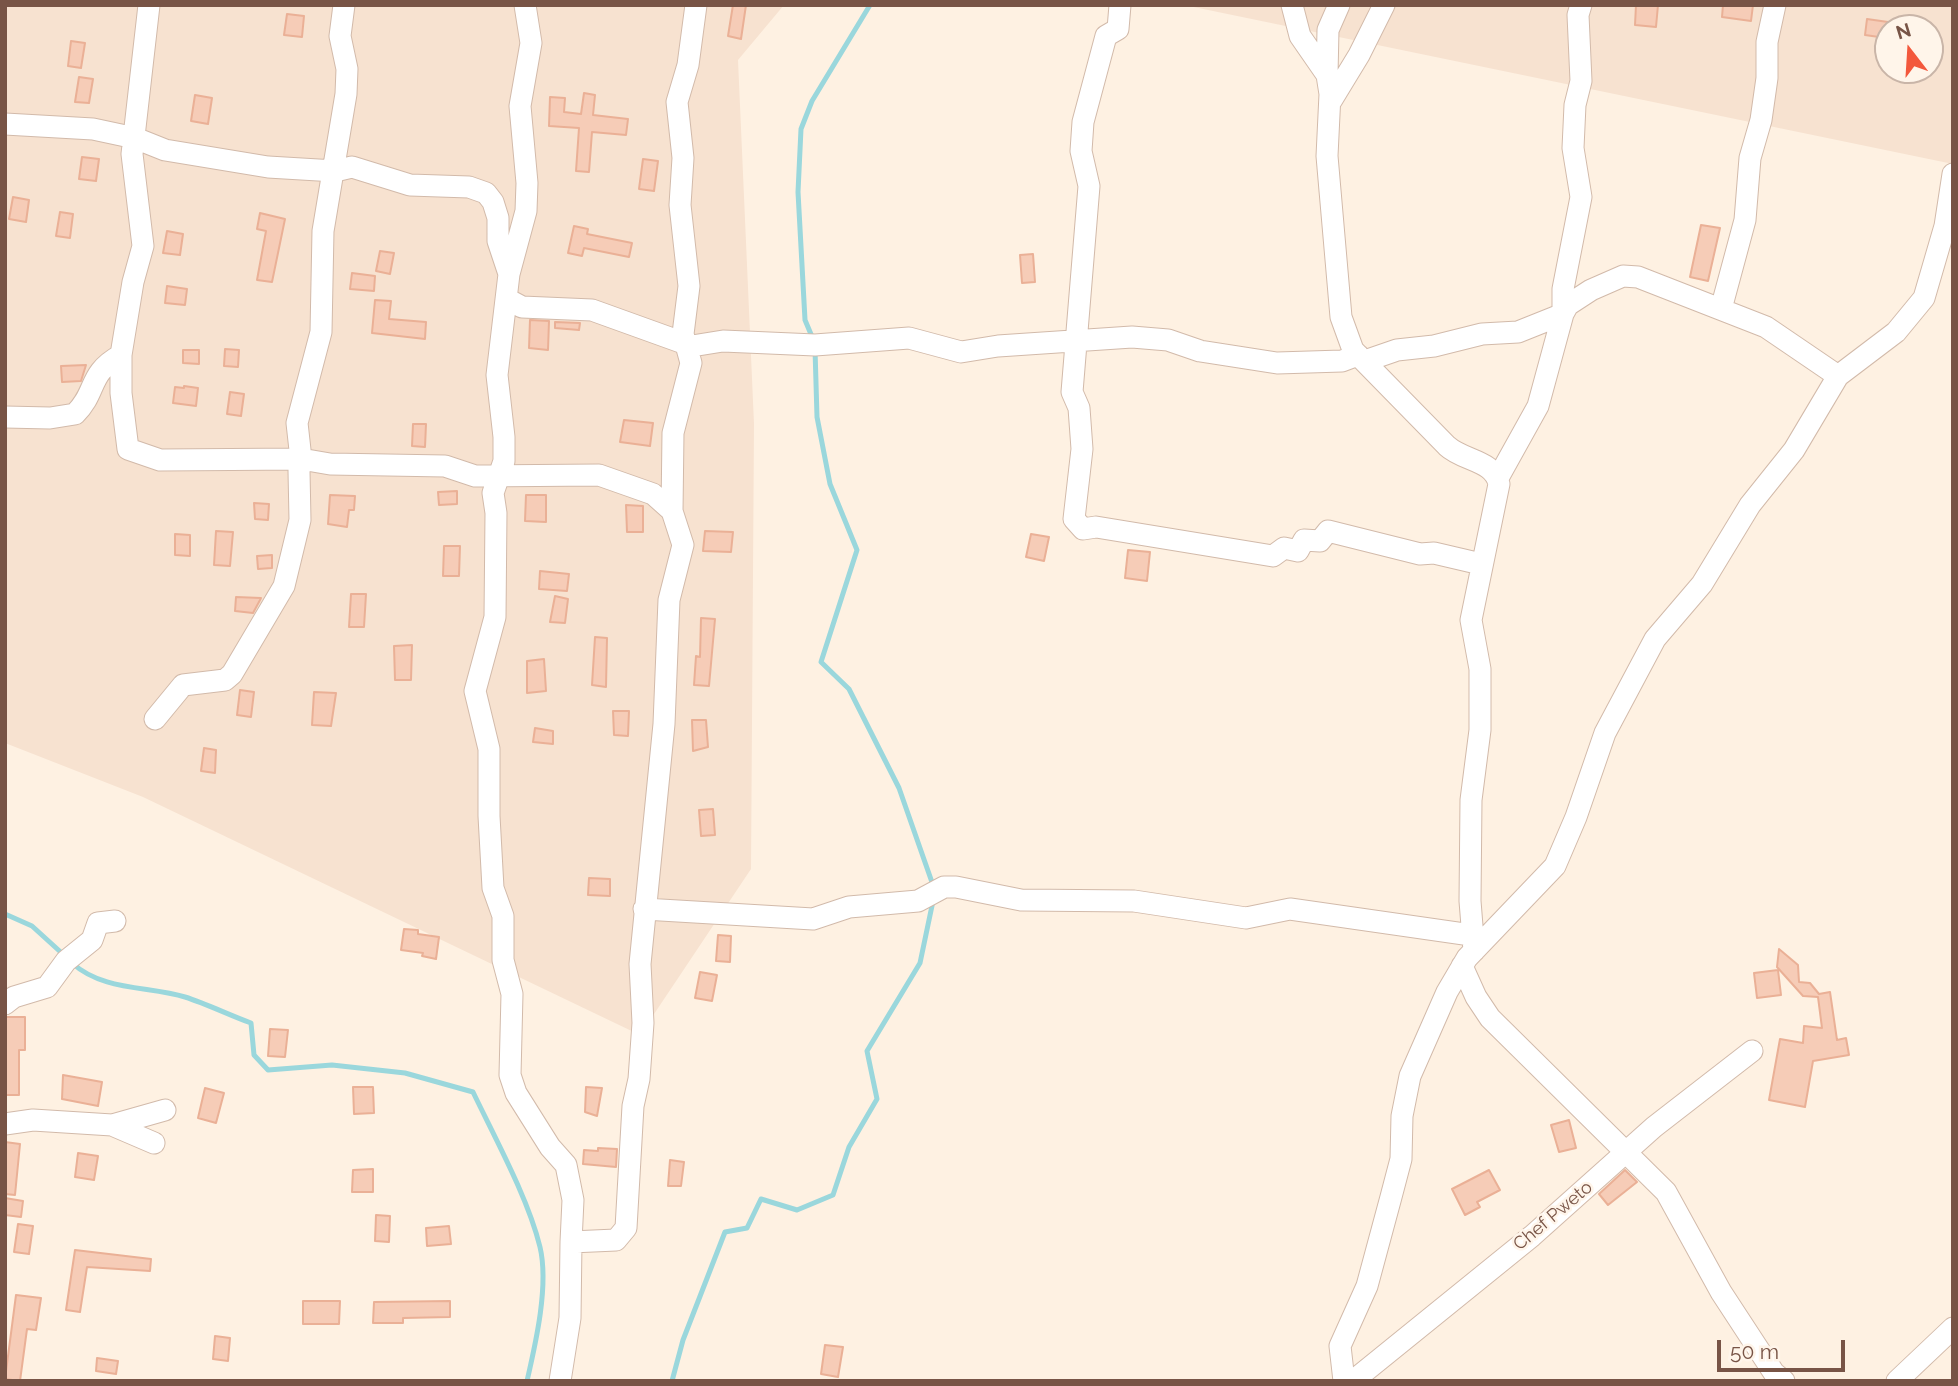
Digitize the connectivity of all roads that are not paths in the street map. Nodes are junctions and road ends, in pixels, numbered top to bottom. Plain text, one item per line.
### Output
1 (149, 5) edge
2 (344, 5) edge
3 (525, 5) edge
4 (696, 5) edge
5 (1120, 5) edge
6 (1292, 5) edge
7 (1339, 5) edge
8 (1384, 5) edge
9 (1581, 5) edge
10 (1775, 5) edge
11 (1327, 75) junction
12 (1331, 101) junction
13 (5, 124) edge
14 (135, 138) junction
15 (334, 170) junction
16 (1953, 174) edge
17 (1953, 269) edge
18 (509, 274) junction
19 (1930, 285) junction
20 (507, 299) junction
21 (1721, 309) junction
22 (1563, 314) junction
23 (1076, 341) junction
24 (685, 345) junction
25 (121, 355) junction
26 (1361, 358) junction
27 (1838, 376) junction
28 (5, 418) edge
29 (302, 459) junction
30 (500, 475) junction
31 (1498, 478) junction
32 (672, 511) junction
33 (1481, 564) junction
34 (155, 719) dead end
35 (644, 909) junction
36 (115, 921) dead end
37 (1469, 951) junction
38 (5, 1004) edge
39 (1752, 1051) dead end
40 (166, 1110) dead end
41 (5, 1124) edge
42 (112, 1125) junction
43 (154, 1143) dead end
44 (1628, 1153) junction
45 (571, 1242) junction
46 (1953, 1328) edge
47 (560, 1381) edge
48 (1344, 1381) edge
49 (1353, 1381) edge
50 (1784, 1381) edge
51 (1897, 1381) edge

1 - 14 street
2 - 15 street
3 - 18 street
4 - 24 street
5 - 23 street
6 - 11 street
7 - 11 street
8 - 12 street
9 - 22 street
10 - 21 street
11 - 12 street
12 - 26 street
13 - 14 street
14 - 15 street
14 - 25 street
15 - 18 street
15 - 29 street
16 - 19 street
17 - 19 street
18 - 20 street
19 - 27 street
20 - 24 street
20 - 30 street
21 - 22 street
21 - 27 street
22 - 26 street
22 - 31 street
23 - 24 street
23 - 26 street
23 - 33 street
24 - 32 street
25 - 28 street
25 - 29 street
26 - 31 street
27 - 37 street
29 - 30 street
29 - 34 street
30 - 32 street
30 - 45 street
31 - 33 street
32 - 35 street
33 - 37 street
35 - 37 street
35 - 45 street
36 - 38 street
37 - 44 street
37 - 48 street
39 - 44 street, Chef Pweto
40 - 42 street
41 - 42 street
42 - 43 street
44 - 49 street, Chef Pweto
44 - 50 street
45 - 47 street
46 - 51 street

